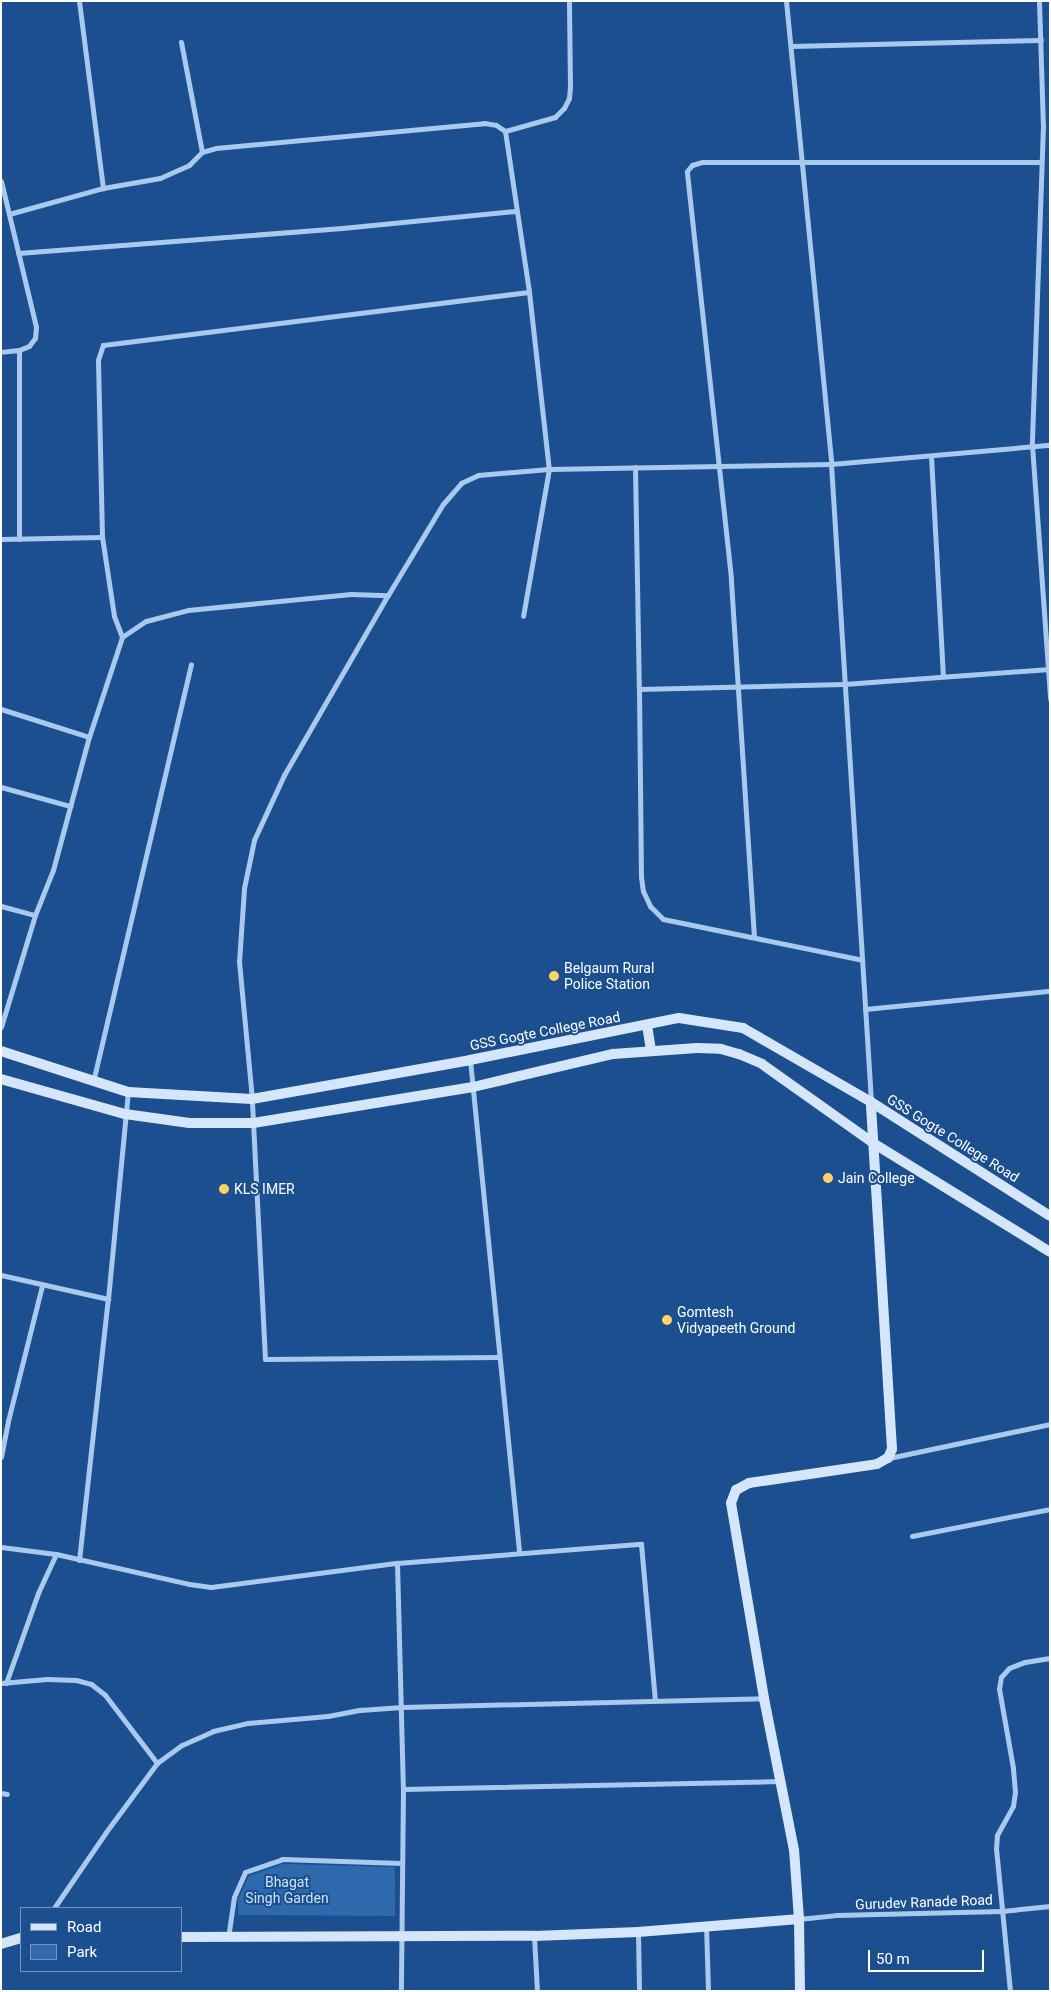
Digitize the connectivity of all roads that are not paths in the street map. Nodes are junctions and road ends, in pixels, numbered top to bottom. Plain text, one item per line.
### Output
1 (79, 1) edge
2 (569, 1) edge
3 (786, 1) edge
4 (1039, 1) edge
5 (1041, 40) junction
6 (181, 42) dead end
7 (791, 46) junction
8 (1042, 125) junction
9 (1050, 125) edge
10 (505, 131) junction
11 (202, 152) junction
12 (802, 162) junction
13 (1041, 162) junction
14 (1, 181) edge
15 (103, 188) junction
16 (516, 211) junction
17 (9, 214) junction
18 (18, 253) junction
19 (529, 292) junction
20 (19, 350) junction
21 (1, 352) edge
22 (1032, 445) junction
23 (1050, 445) edge
24 (931, 456) junction
25 (831, 464) junction
26 (719, 466) junction
27 (635, 467) junction
28 (549, 469) junction
29 (102, 537) junction
30 (19, 538) junction
31 (1, 539) edge
32 (388, 595) junction
33 (523, 616) dead end
34 (122, 637) junction
35 (191, 664) dead end
36 (1048, 669) edge
37 (943, 676) junction
38 (844, 684) junction
39 (737, 688) junction
40 (639, 689) junction
41 (1050, 699) edge
42 (1, 709) edge
43 (89, 737) junction
44 (1, 787) edge
45 (70, 806) junction
46 (1, 906) edge
47 (35, 915) junction
48 (754, 937) junction
49 (862, 960) junction
50 (1050, 991) edge
51 (865, 1009) junction
52 (647, 1025) junction
53 (1, 1027) edge
54 (1, 1051) edge
55 (651, 1051) junction
56 (470, 1060) junction
57 (1, 1079) edge
58 (92, 1082) junction
59 (473, 1088) junction
60 (128, 1092) junction
61 (252, 1099) junction
62 (871, 1102) junction
63 (126, 1114) junction
64 (253, 1123) junction
65 (873, 1143) junction
66 (1050, 1216) edge
67 (1050, 1252) edge
68 (1, 1275) edge
69 (42, 1286) junction
70 (108, 1299) junction
71 (498, 1357) junction
72 (1, 1419) edge
73 (8, 1421) junction
74 (1050, 1424) edge
75 (1, 1457) edge
76 (888, 1458) junction
77 (1050, 1509) edge
78 (912, 1536) dead end
79 (1, 1547) edge
80 (519, 1553) junction
81 (56, 1554) junction
82 (79, 1560) junction
83 (397, 1563) junction
84 (1050, 1658) edge
85 (3, 1683) edge
86 (764, 1698) junction
87 (655, 1700) junction
88 (402, 1707) junction
89 (157, 1763) junction
90 (781, 1781) junction
91 (403, 1789) junction
92 (401, 1862) junction
93 (1050, 1906) edge
94 (55, 1907) edge
95 (1002, 1911) junction
96 (799, 1919) junction
97 (706, 1926) junction
98 (638, 1932) junction
99 (534, 1936) junction
100 (182, 1937) edge
101 (401, 1937) junction
102 (20, 1938) edge
103 (228, 1938) junction
104 (1, 1944) edge
105 (401, 1991) edge
106 (536, 1991) edge
107 (639, 1991) edge
108 (708, 1991) edge
109 (800, 1991) edge
110 (1010, 1991) edge

1 - 15 street
2 - 10 street
3 - 7 street
4 - 5 street
5 - 7 street
5 - 8 street
6 - 11 street
7 - 12 street
8 - 9 street
8 - 13 street
10 - 11 street
10 - 16 street
11 - 15 street
12 - 13 street
12 - 25 street
12 - 26 street
13 - 22 street
14 - 17 street
15 - 17 street
16 - 18 street
16 - 19 street
17 - 18 street
18 - 20 street
19 - 28 street
19 - 29 street
20 - 21 street
20 - 30 street
22 - 23 street
22 - 24 street
22 - 36 street
24 - 25 street
24 - 37 street
25 - 26 street
25 - 38 street
26 - 27 street
26 - 39 street
27 - 28 street
27 - 40 street
28 - 32 street
28 - 33 street
29 - 30 street
29 - 34 street
30 - 31 street
32 - 34 street
32 - 61 street
34 - 43 street
35 - 58 street
36 - 37 street
36 - 41 street
37 - 38 street
38 - 39 street
38 - 49 street
39 - 40 street
39 - 48 street
40 - 48 street
42 - 43 street
43 - 45 street
44 - 45 street
45 - 47 street
46 - 47 street
47 - 53 street
48 - 49 street
49 - 51 street
50 - 51 street
51 - 62 street
52 - 55 main road
52 - 56 main road, GSS Gogte College Road
52 - 62 main road, GSS Gogte College Road
54 - 58 main road, GSS Gogte College Road
55 - 59 main road
55 - 65 main road
56 - 59 street
56 - 61 main road, GSS Gogte College Road
57 - 63 main road
58 - 60 main road, GSS Gogte College Road
59 - 64 main road
59 - 71 street
60 - 61 main road, GSS Gogte College Road
60 - 63 street
61 - 64 street
62 - 65 main road
62 - 66 main road, GSS Gogte College Road
63 - 64 main road
63 - 70 street
64 - 71 street
65 - 67 main road
65 - 76 main road
68 - 69 street
69 - 70 street
69 - 73 street
70 - 82 street
71 - 80 street
72 - 73 street
73 - 75 street
74 - 76 street
76 - 86 main road
77 - 78 street
79 - 81 street
80 - 83 street
80 - 87 street
81 - 82 street
81 - 85 street
82 - 83 street
83 - 88 street
84 - 95 street
85 - 89 street
86 - 87 street
86 - 90 main road
87 - 88 street
88 - 89 street
88 - 91 street
89 - 94 street
90 - 91 street
90 - 96 main road
91 - 92 street
92 - 101 street
92 - 103 street
93 - 95 street, Gurudev Ranade Road
95 - 96 street, Gurudev Ranade Road
95 - 110 street
96 - 97 main road
96 - 109 main road
97 - 98 main road
97 - 108 street
98 - 99 main road
98 - 107 street
99 - 101 main road
99 - 106 street
100 - 103 main road
101 - 103 main road
101 - 105 street
102 - 104 main road

